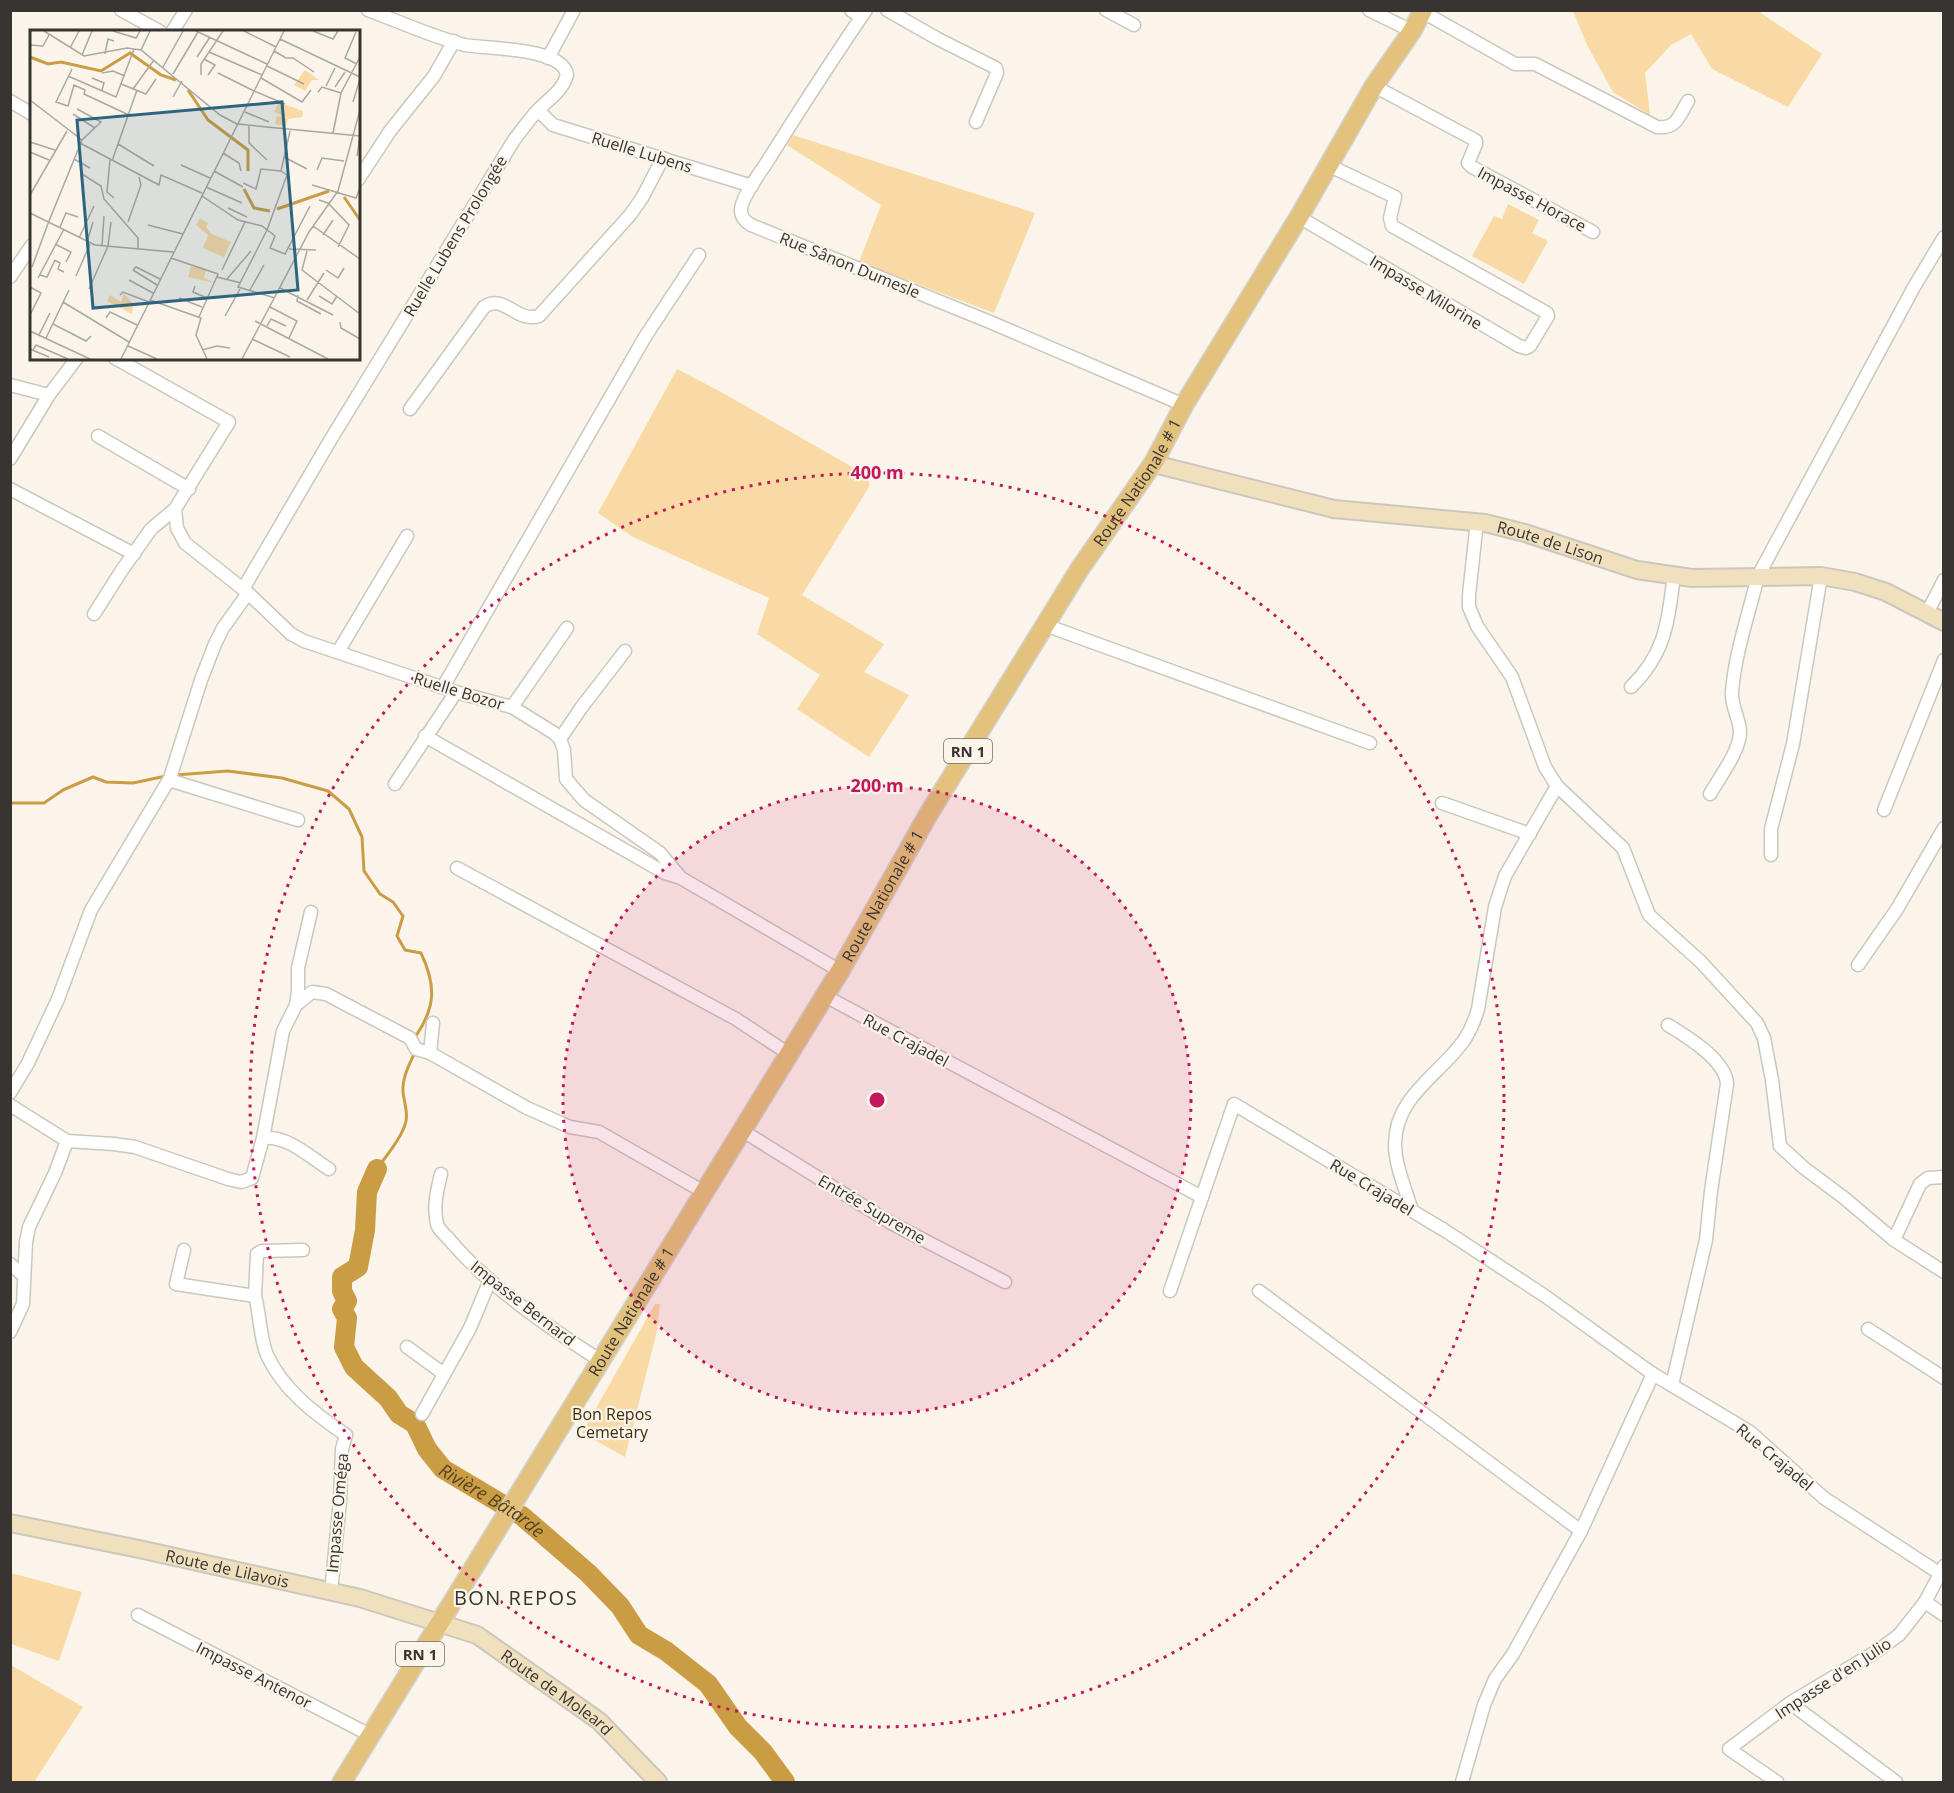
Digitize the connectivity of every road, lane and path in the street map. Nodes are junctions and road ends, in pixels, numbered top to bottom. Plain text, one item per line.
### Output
1 (121, 10) edge
2 (186, 10) edge
3 (368, 10) edge
4 (574, 10) edge
5 (887, 10) edge
6 (1106, 10) edge
7 (1370, 10) edge
8 (1423, 11) edge
9 (859, 13) edge
10 (1134, 25) dead end
11 (156, 30) edge
12 (173, 30) edge
13 (1412, 31) junction
14 (454, 41) junction
15 (548, 58) junction
16 (1374, 86) junction
17 (10, 101) edge
18 (1688, 101) dead end
19 (538, 110) junction
20 (30, 113) edge
21 (976, 122) dead end
22 (663, 158) junction
23 (1328, 165) junction
24 (360, 177) edge
25 (752, 186) junction
26 (1299, 217) junction
27 (1593, 232) dead end
28 (1944, 237) edge
29 (30, 248) edge
30 (699, 255) dead end
31 (10, 278) edge
32 (75, 360) edge
33 (119, 360) edge
34 (10, 385) edge
35 (49, 395) junction
36 (1184, 405) junction
37 (410, 409) dead end
38 (99, 436) dead end
39 (10, 459) edge
40 (1154, 462) junction
41 (10, 489) edge
42 (189, 489) junction
43 (175, 509) junction
44 (1478, 521) junction
45 (407, 536) dead end
46 (134, 554) junction
47 (1674, 575) junction
48 (1758, 576) junction
49 (1821, 576) junction
50 (1944, 580) edge
51 (245, 591) junction
52 (1927, 613) junction
53 (94, 614) dead end
54 (1944, 622) edge
55 (1045, 625) junction
56 (567, 628) dead end
57 (625, 651) dead end
58 (338, 652) junction
59 (1944, 660) edge
60 (443, 687) junction
61 (1631, 687) dead end
62 (456, 692) junction
63 (512, 707) junction
64 (425, 736) junction
65 (560, 739) junction
66 (1370, 743) dead end
67 (170, 779) junction
68 (395, 784) dead end
69 (1557, 786) junction
70 (1710, 794) dead end
71 (1442, 803) dead end
72 (1884, 810) dead end
73 (298, 820) dead end
74 (1944, 828) edge
75 (1530, 834) junction
76 (1771, 855) dead end
77 (458, 868) dead end
78 (681, 878) junction
79 (310, 912) dead end
80 (1858, 965) dead end
81 (840, 971) junction
82 (297, 979) junction
83 (312, 992) junction
84 (825, 996) junction
85 (296, 1005) junction
86 (433, 1023) dead end
87 (1668, 1025) dead end
88 (430, 1053) junction
89 (789, 1054) junction
90 (10, 1093) edge
91 (10, 1105) edge
92 (743, 1131) junction
93 (263, 1138) junction
94 (67, 1141) junction
95 (329, 1169) dead end
96 (441, 1174) dead end
97 (1944, 1177) edge
98 (704, 1192) junction
99 (1202, 1197) junction
100 (1412, 1211) junction
101 (1894, 1240) junction
102 (184, 1250) dead end
103 (303, 1250) dead end
104 (10, 1264) edge
105 (1944, 1272) edge
106 (24, 1276) junction
107 (490, 1280) junction
108 (1005, 1282) dead end
109 (1170, 1291) dead end
110 (1259, 1291) dead end
111 (255, 1296) junction
112 (1868, 1329) dead end
113 (10, 1332) edge
114 (407, 1347) dead end
115 (601, 1361) junction
116 (444, 1374) junction
117 (1653, 1374) junction
118 (1944, 1378) edge
119 (1672, 1385) junction
120 (422, 1414) dead end
121 (10, 1523) edge
122 (1581, 1532) junction
123 (1941, 1569) edge
124 (331, 1592) junction
125 (1925, 1602) junction
126 (138, 1615) dead end
127 (1944, 1615) edge
128 (441, 1623) junction
129 (1790, 1703) junction
130 (370, 1735) junction
131 (342, 1782) edge
132 (658, 1782) edge
133 (1462, 1782) edge
134 (1777, 1782) edge
135 (1896, 1782) edge

1 - 11 street
2 - 12 street
3 - 14 street
4 - 15 street
5 - 21 street
6 - 10 street
7 - 13 street
8 - 13 main road, Route Nationale # 1 / RN 1
8 - 18 street
9 - 25 street, Rue Sânon Dumesle
13 - 16 main road, Route Nationale # 1 / RN 1
14 - 15 street
14 - 24 street
15 - 19 street, Ruelle Lubens Prolongée
16 - 23 main road, Route Nationale # 1 / RN 1
16 - 27 street, Impasse Horace
17 - 20 street
19 - 22 street, Ruelle Lubens
19 - 51 street, Ruelle Lubens Prolongée
22 - 25 street, Ruelle Lubens
22 - 37 street
23 - 26 main road, Route Nationale # 1 / RN 1
23 - 26 street, Impasse Milorine
25 - 36 street, Rue Sânon Dumesle
26 - 36 main road, Route Nationale # 1 / RN 1
28 - 48 street
29 - 31 street
30 - 60 street
32 - 35 street
33 - 42 street
34 - 35 street
35 - 39 street
36 - 40 main road, Route Nationale # 1 / RN 1
38 - 42 street
40 - 44 street, Route de Lison
40 - 55 main road, Route Nationale # 1 / RN 1
41 - 46 street
42 - 43 street
43 - 46 street
43 - 51 street, Ruelle Bozor
44 - 47 street, Route de Lison
44 - 69 street
45 - 58 street
46 - 53 street
47 - 48 street, Route de Lison
47 - 61 street
48 - 49 street, Route de Lison
48 - 70 street
49 - 52 street, Route de Lison
49 - 76 street
50 - 52 street
51 - 58 street, Ruelle Bozor
51 - 67 street, Ruelle Lubens Prolongée
52 - 54 street, Route de Lison
55 - 66 street
55 - 81 main road, Route Nationale # 1 / RN 1
56 - 63 street
57 - 65 street
58 - 60 street, Ruelle Bozor
59 - 72 street
60 - 62 street, Ruelle Bozor
62 - 63 street, Ruelle Bozor
62 - 64 street
63 - 65 street, Ruelle Bozor
64 - 68 street
64 - 78 street
65 - 78 street
67 - 73 street
67 - 90 street, Ruelle Lubens Prolongée
69 - 75 street
69 - 101 street
71 - 75 street
74 - 80 street
75 - 100 street
77 - 89 street
78 - 81 street
79 - 82 street
81 - 84 main road, Route Nationale # 1 / RN 1
82 - 83 street
82 - 85 street
83 - 85 street
83 - 88 street
84 - 89 main road, Route Nationale # 1 / RN 1
84 - 99 street, Rue Crajadel
85 - 93 street
86 - 88 street
87 - 119 street
88 - 98 street
89 - 92 main road, Route Nationale # 1 / RN 1
91 - 94 street
92 - 98 main road, Route Nationale # 1 / RN 1
92 - 108 street, Entrée Supreme
93 - 94 street
93 - 95 street
94 - 106 street
96 - 107 street, Impasse Bernard
97 - 101 street
98 - 115 main road, Route Nationale # 1 / RN 1
99 - 100 street, Rue Crajadel
99 - 109 street
100 - 117 street, Rue Crajadel
101 - 105 street
102 - 111 street
103 - 111 street
104 - 106 street
106 - 113 street
107 - 115 street, Impasse Bernard
107 - 116 street
110 - 122 street
111 - 124 street, Impasse Oméga
112 - 118 street
114 - 116 street
115 - 128 main road, Route Nationale # 1 / RN 1
116 - 120 street
117 - 119 street, Rue Crajadel
117 - 122 street
119 - 123 street, Rue Crajadel
121 - 124 street, Route de Lilavois
122 - 133 street
123 - 125 street, Impasse d'en Julio
124 - 128 street, Route de Lilavois
125 - 127 street
125 - 129 street, Impasse d'en Julio
126 - 130 street, Impasse Antenor
128 - 130 main road, Route Nationale # 1 / RN 1
128 - 132 street, Route de Moleard
129 - 134 street, Impasse d'en Julio
129 - 135 street
130 - 131 main road, Route Nationale # 1 / RN 1

